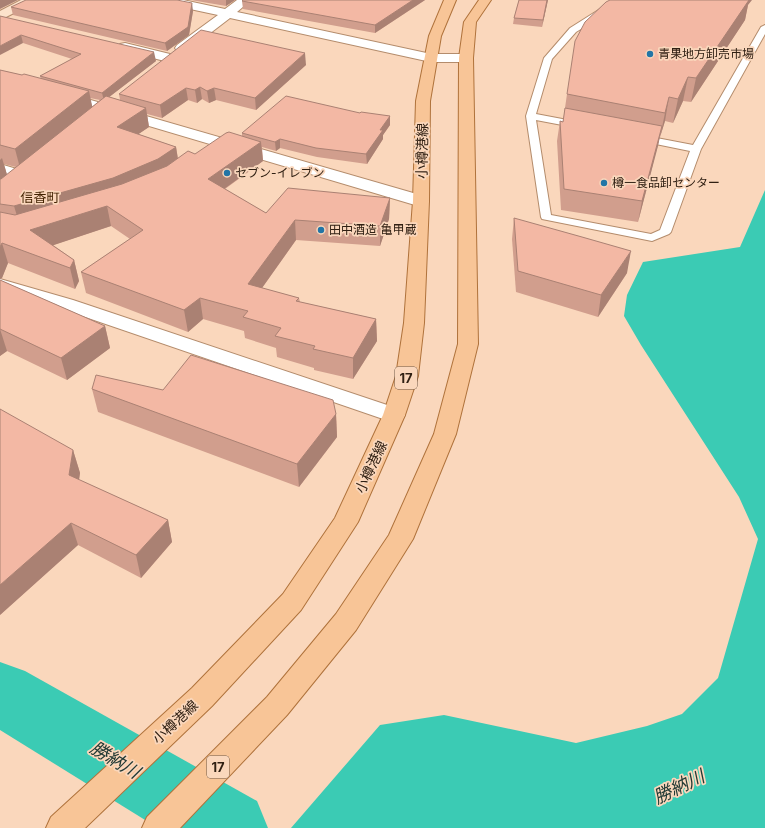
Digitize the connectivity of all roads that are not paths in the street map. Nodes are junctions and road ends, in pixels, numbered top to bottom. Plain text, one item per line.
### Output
1 (30, 0) edge
2 (166, 0) edge
3 (245, 0) edge
4 (450, 0) edge
5 (485, 0) edge
6 (625, 0) edge
7 (228, 13) junction
8 (0, 17) edge
9 (15, 22) edge
10 (765, 27) edge
11 (115, 45) edge
12 (169, 58) junction
13 (431, 58) junction
14 (466, 58) junction
15 (158, 67) edge
16 (53, 94) edge
17 (531, 116) junction
18 (591, 128) edge
19 (628, 135) edge
20 (696, 149) junction
21 (0, 169) edge
22 (6, 190) edge
23 (420, 201) junction
24 (0, 285) edge
25 (394, 415) junction
26 (62, 828) edge
27 (158, 828) edge

1 - 8 street
2 - 7 street
3 - 7 street
4 - 13 main road, 小樽港線 / 17
5 - 14 main road, 17
6 - 17 lane
7 - 12 street
7 - 13 street
8 - 9 street
10 - 20 lane
11 - 12 street
12 - 15 street
13 - 14 street
13 - 23 main road, 小樽港線 / 17
14 - 27 main road, 17
16 - 23 street
17 - 18 lane
17 - 20 lane
19 - 20 lane
21 - 22 street
23 - 25 main road, 小樽港線 / 17
24 - 25 street
25 - 26 main road, 小樽港線 / 17

